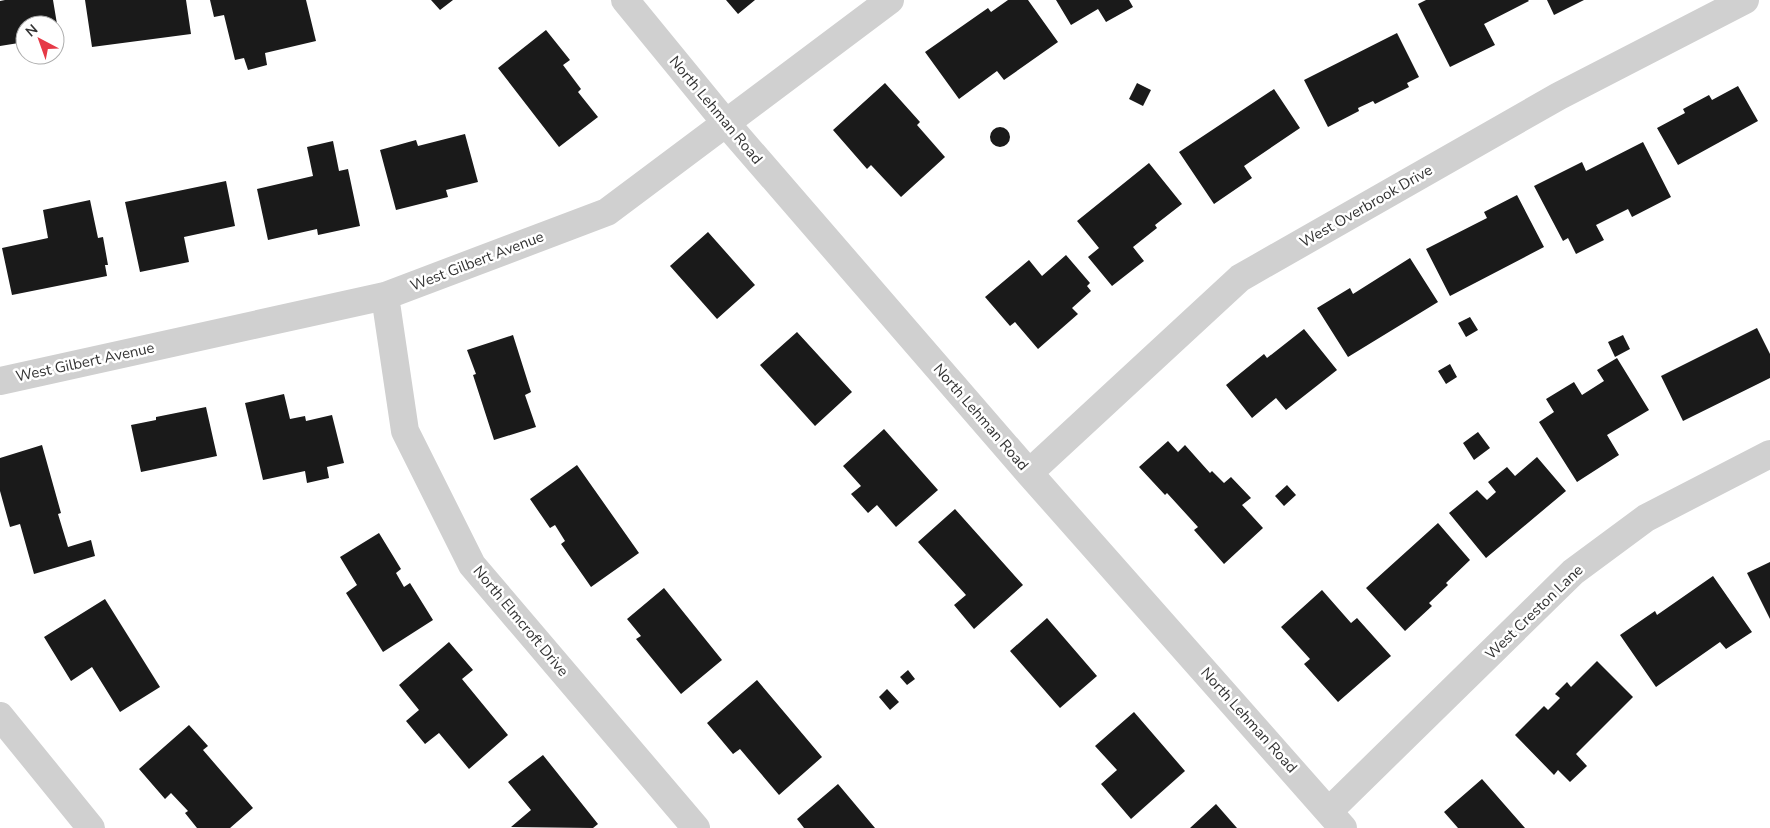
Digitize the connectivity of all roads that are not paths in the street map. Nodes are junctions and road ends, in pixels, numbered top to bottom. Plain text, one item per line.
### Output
1 (625, 0) edge
2 (890, 0) edge
3 (1745, 0) edge
4 (725, 122) junction
5 (385, 296) junction
6 (0, 381) edge
7 (1770, 454) edge
8 (1029, 473) junction
9 (0, 716) edge
10 (1336, 820) edge
11 (92, 828) edge
12 (696, 828) edge

1 - 4 street, North Lehman Road
2 - 4 street, West Gilbert Avenue
3 - 8 street, West Overbrook Drive
4 - 5 street, West Gilbert Avenue
4 - 8 street, North Lehman Road
5 - 6 street, West Gilbert Avenue
5 - 12 street, North Elmcroft Drive
7 - 10 street, West Creston Lane
8 - 10 street, North Lehman Road
9 - 11 street

